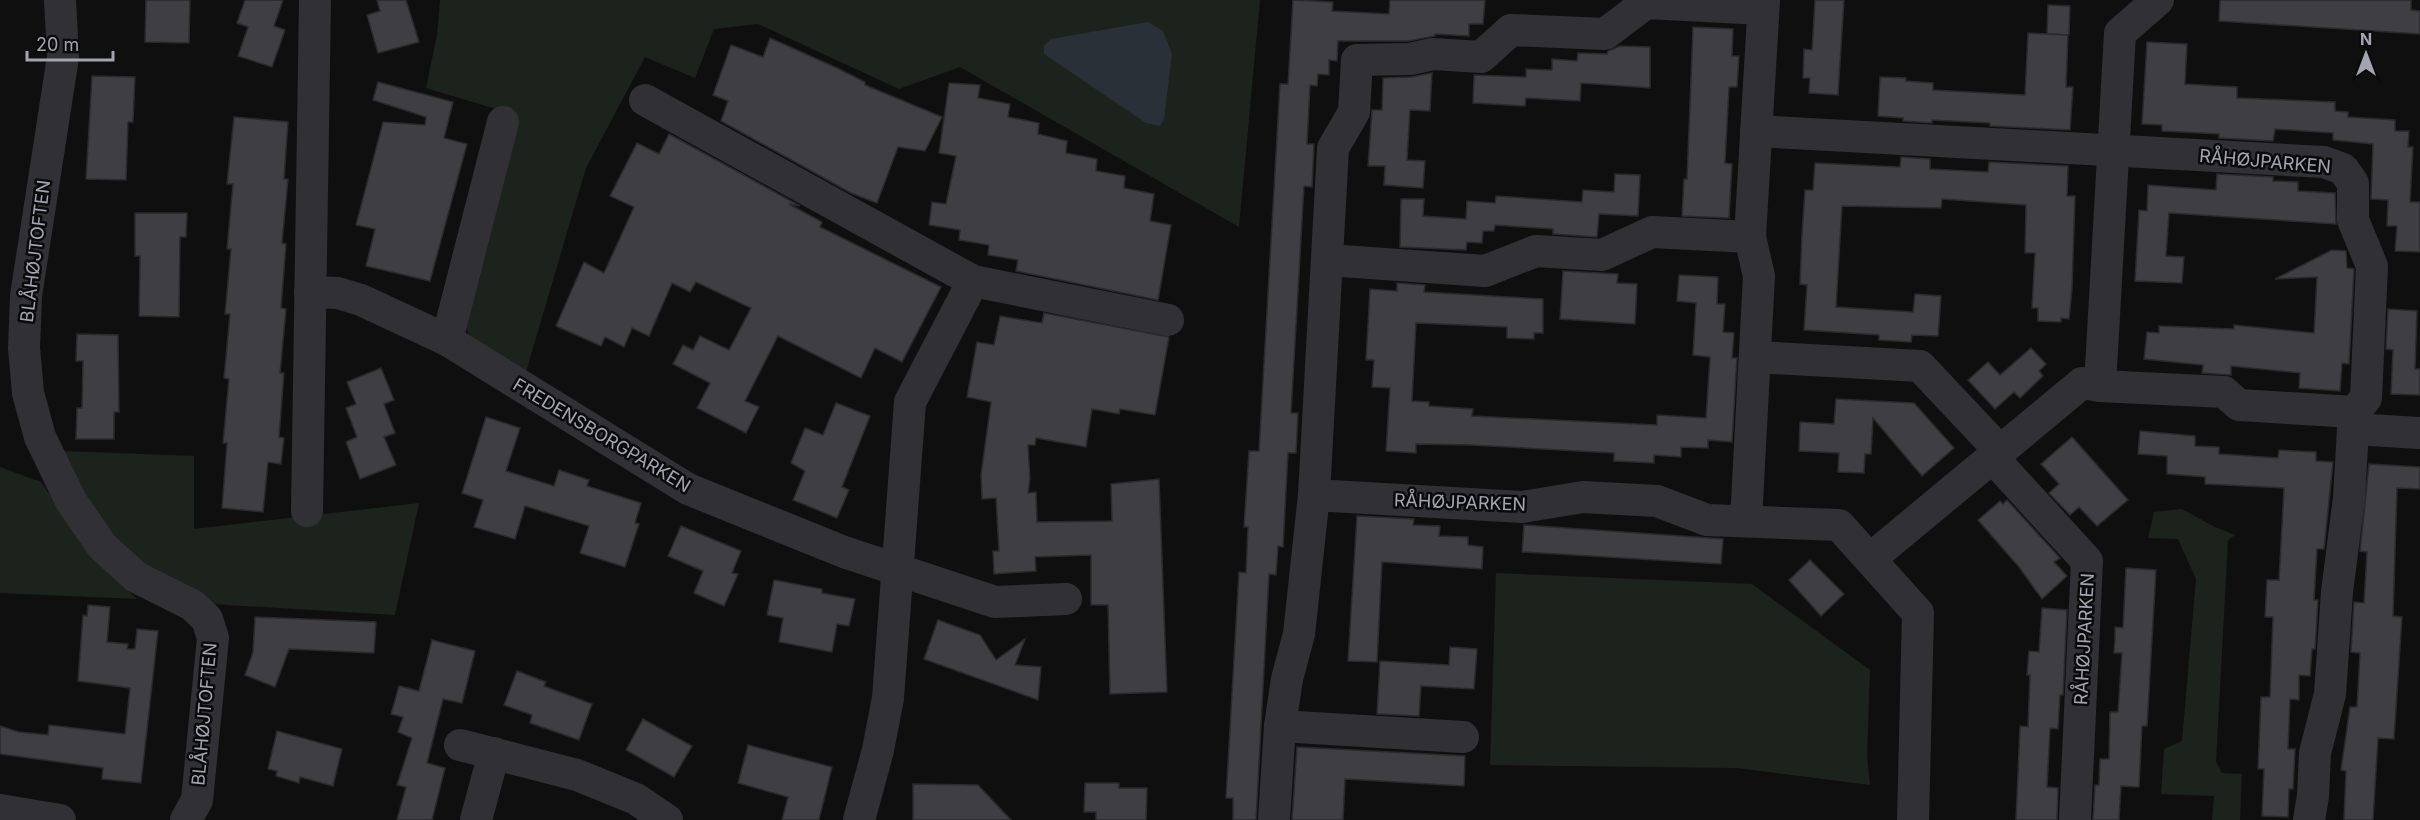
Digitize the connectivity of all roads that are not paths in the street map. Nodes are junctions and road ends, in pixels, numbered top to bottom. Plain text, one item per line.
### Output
1 (60, 0) edge
2 (315, 0) edge
3 (2158, 0) edge
4 (1763, 4) edge
5 (645, 100) dead end
6 (503, 122) dead end
7 (1756, 131) junction
8 (2113, 150) junction
9 (1750, 237) junction
10 (1327, 260) junction
11 (973, 281) junction
12 (310, 292) junction
13 (1168, 320) dead end
14 (447, 340) junction
15 (1755, 357) junction
16 (2100, 386) junction
17 (2354, 420) junction
18 (2420, 434) edge
19 (1997, 455) junction
20 (1314, 495) junction
21 (307, 511) dead end
22 (1746, 521) junction
23 (1870, 559) junction
24 (898, 569) junction
25 (1066, 599) dead end
26 (1280, 726) junction
27 (1463, 737) dead end
28 (460, 745) dead end
29 (494, 753) junction
30 (0, 810) edge
31 (60, 820) edge
32 (186, 820) edge
33 (476, 820) edge
34 (667, 820) edge
35 (859, 820) edge
36 (1274, 820) edge
37 (1913, 820) edge
38 (2075, 820) edge
39 (2309, 820) edge

1 - 32 street, BLÅHØJTOFTEN
2 - 12 street
3 - 8 street
4 - 7 street
4 - 10 street
5 - 11 street
6 - 14 street
7 - 8 street, RÅHØJPARKEN
7 - 9 street
8 - 16 street
8 - 17 street, RÅHØJPARKEN
9 - 10 street
9 - 15 street
10 - 20 street
11 - 13 street
11 - 24 street
12 - 14 street, FREDENSBORGPARKEN
12 - 21 street
14 - 24 street, FREDENSBORGPARKEN
15 - 19 street, RÅHØJPARKEN
15 - 22 street
16 - 17 street
16 - 19 street
17 - 18 street
17 - 39 street, RÅHØJPARKEN
19 - 23 street
19 - 38 street, RÅHØJPARKEN
20 - 22 street, RÅHØJPARKEN
20 - 26 street
22 - 23 street, RÅHØJPARKEN
23 - 37 street, RÅHØJPARKEN
24 - 25 street, FREDENSBORGPARKEN
24 - 35 street
26 - 27 street
26 - 36 street
28 - 29 street
29 - 33 street
29 - 34 street
30 - 31 street

